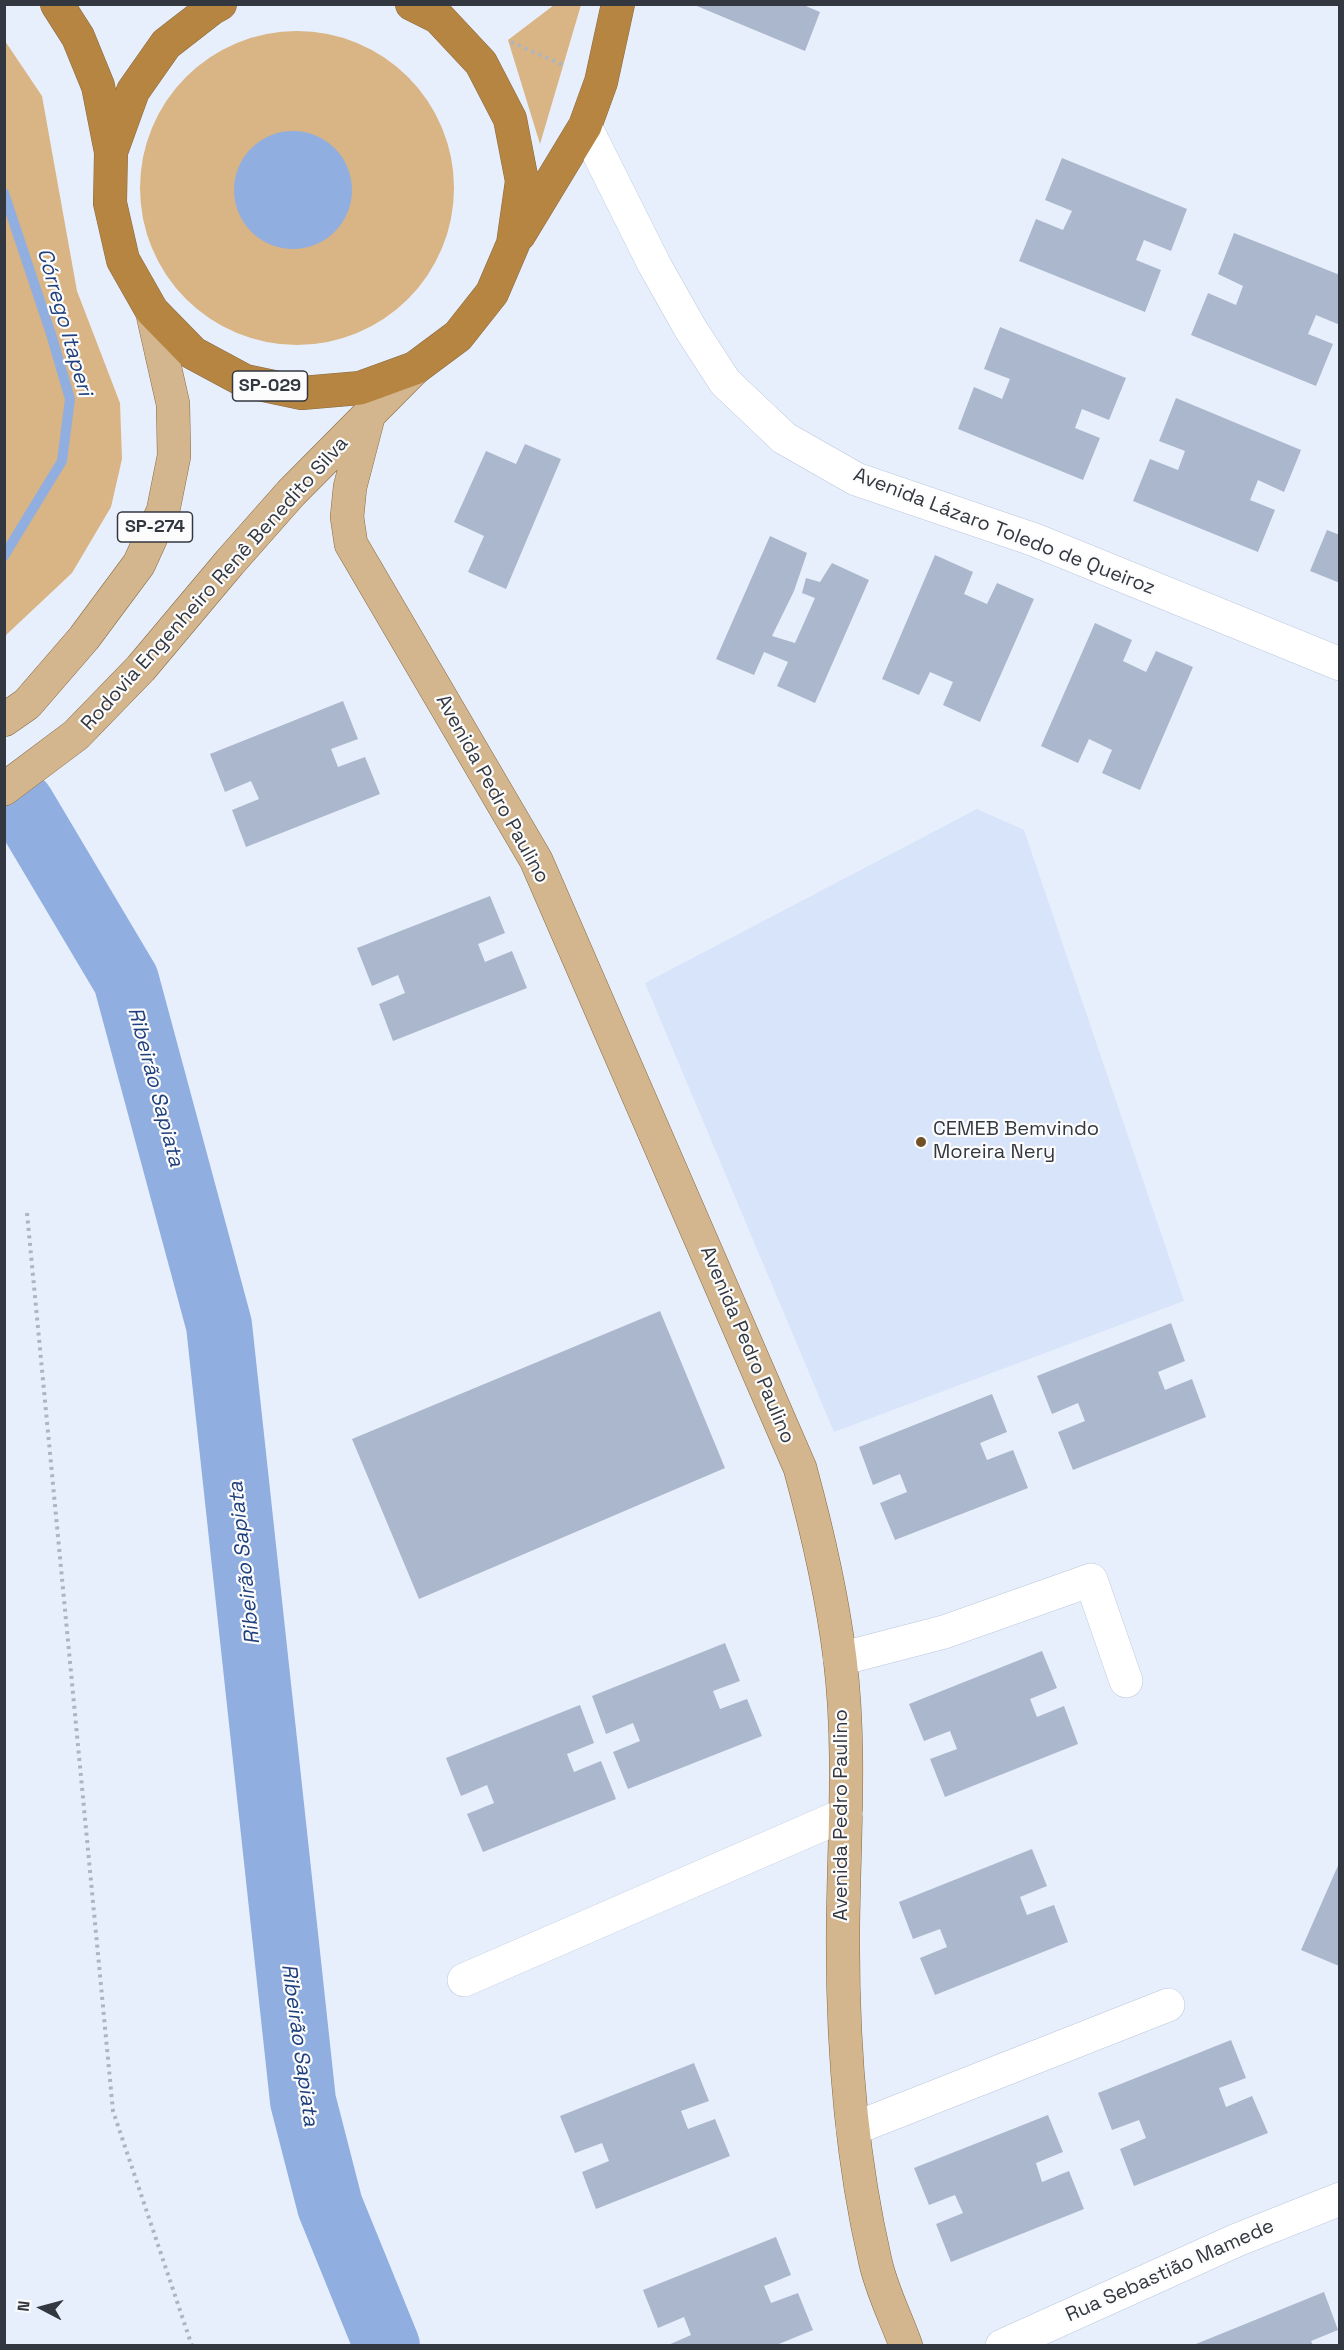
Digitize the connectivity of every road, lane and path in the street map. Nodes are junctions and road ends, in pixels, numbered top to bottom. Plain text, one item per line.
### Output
1 (57, 4) edge
2 (220, 4) edge
3 (412, 4) edge
4 (618, 4) edge
5 (508, 40) dead end
6 (563, 65) dead end
7 (585, 126) junction
8 (111, 152) junction
9 (513, 244) junction
10 (152, 311) junction
11 (415, 368) junction
12 (368, 418) junction
13 (1340, 664) edge
14 (4, 720) edge
15 (4, 789) edge
16 (27, 1213) dead end
17 (840, 1659) junction
18 (1126, 1681) dead end
19 (846, 1814) junction
20 (464, 1980) dead end
21 (1168, 2005) dead end
22 (853, 2129) junction
23 (1340, 2199) edge
24 (192, 2346) edge
25 (906, 2346) edge
26 (1002, 2346) edge

1 - 8 highway, SP-029
2 - 8 highway, SP-029
3 - 9 highway, SP-029
4 - 7 highway, SP-029
5 - 6 path
7 - 9 highway, SP-029
7 - 13 street, Avenida Lázaro Toledo de Queiroz
8 - 10 highway, SP-029
9 - 11 highway, SP-029
10 - 11 highway, SP-029
10 - 14 main road, SP-274
11 - 12 main road, Rodovia Engenheiro Renê Benedito Silva
12 - 15 main road, Rodovia Engenheiro Renê Benedito Silva
12 - 17 main road, Avenida Pedro Paulino
16 - 24 path
17 - 18 street
17 - 19 main road, Avenida Pedro Paulino
19 - 20 street
19 - 22 main road, Avenida Pedro Paulino
21 - 22 street
22 - 25 main road, Avenida Pedro Paulino
23 - 26 street, Rua Sebastião Mamede

